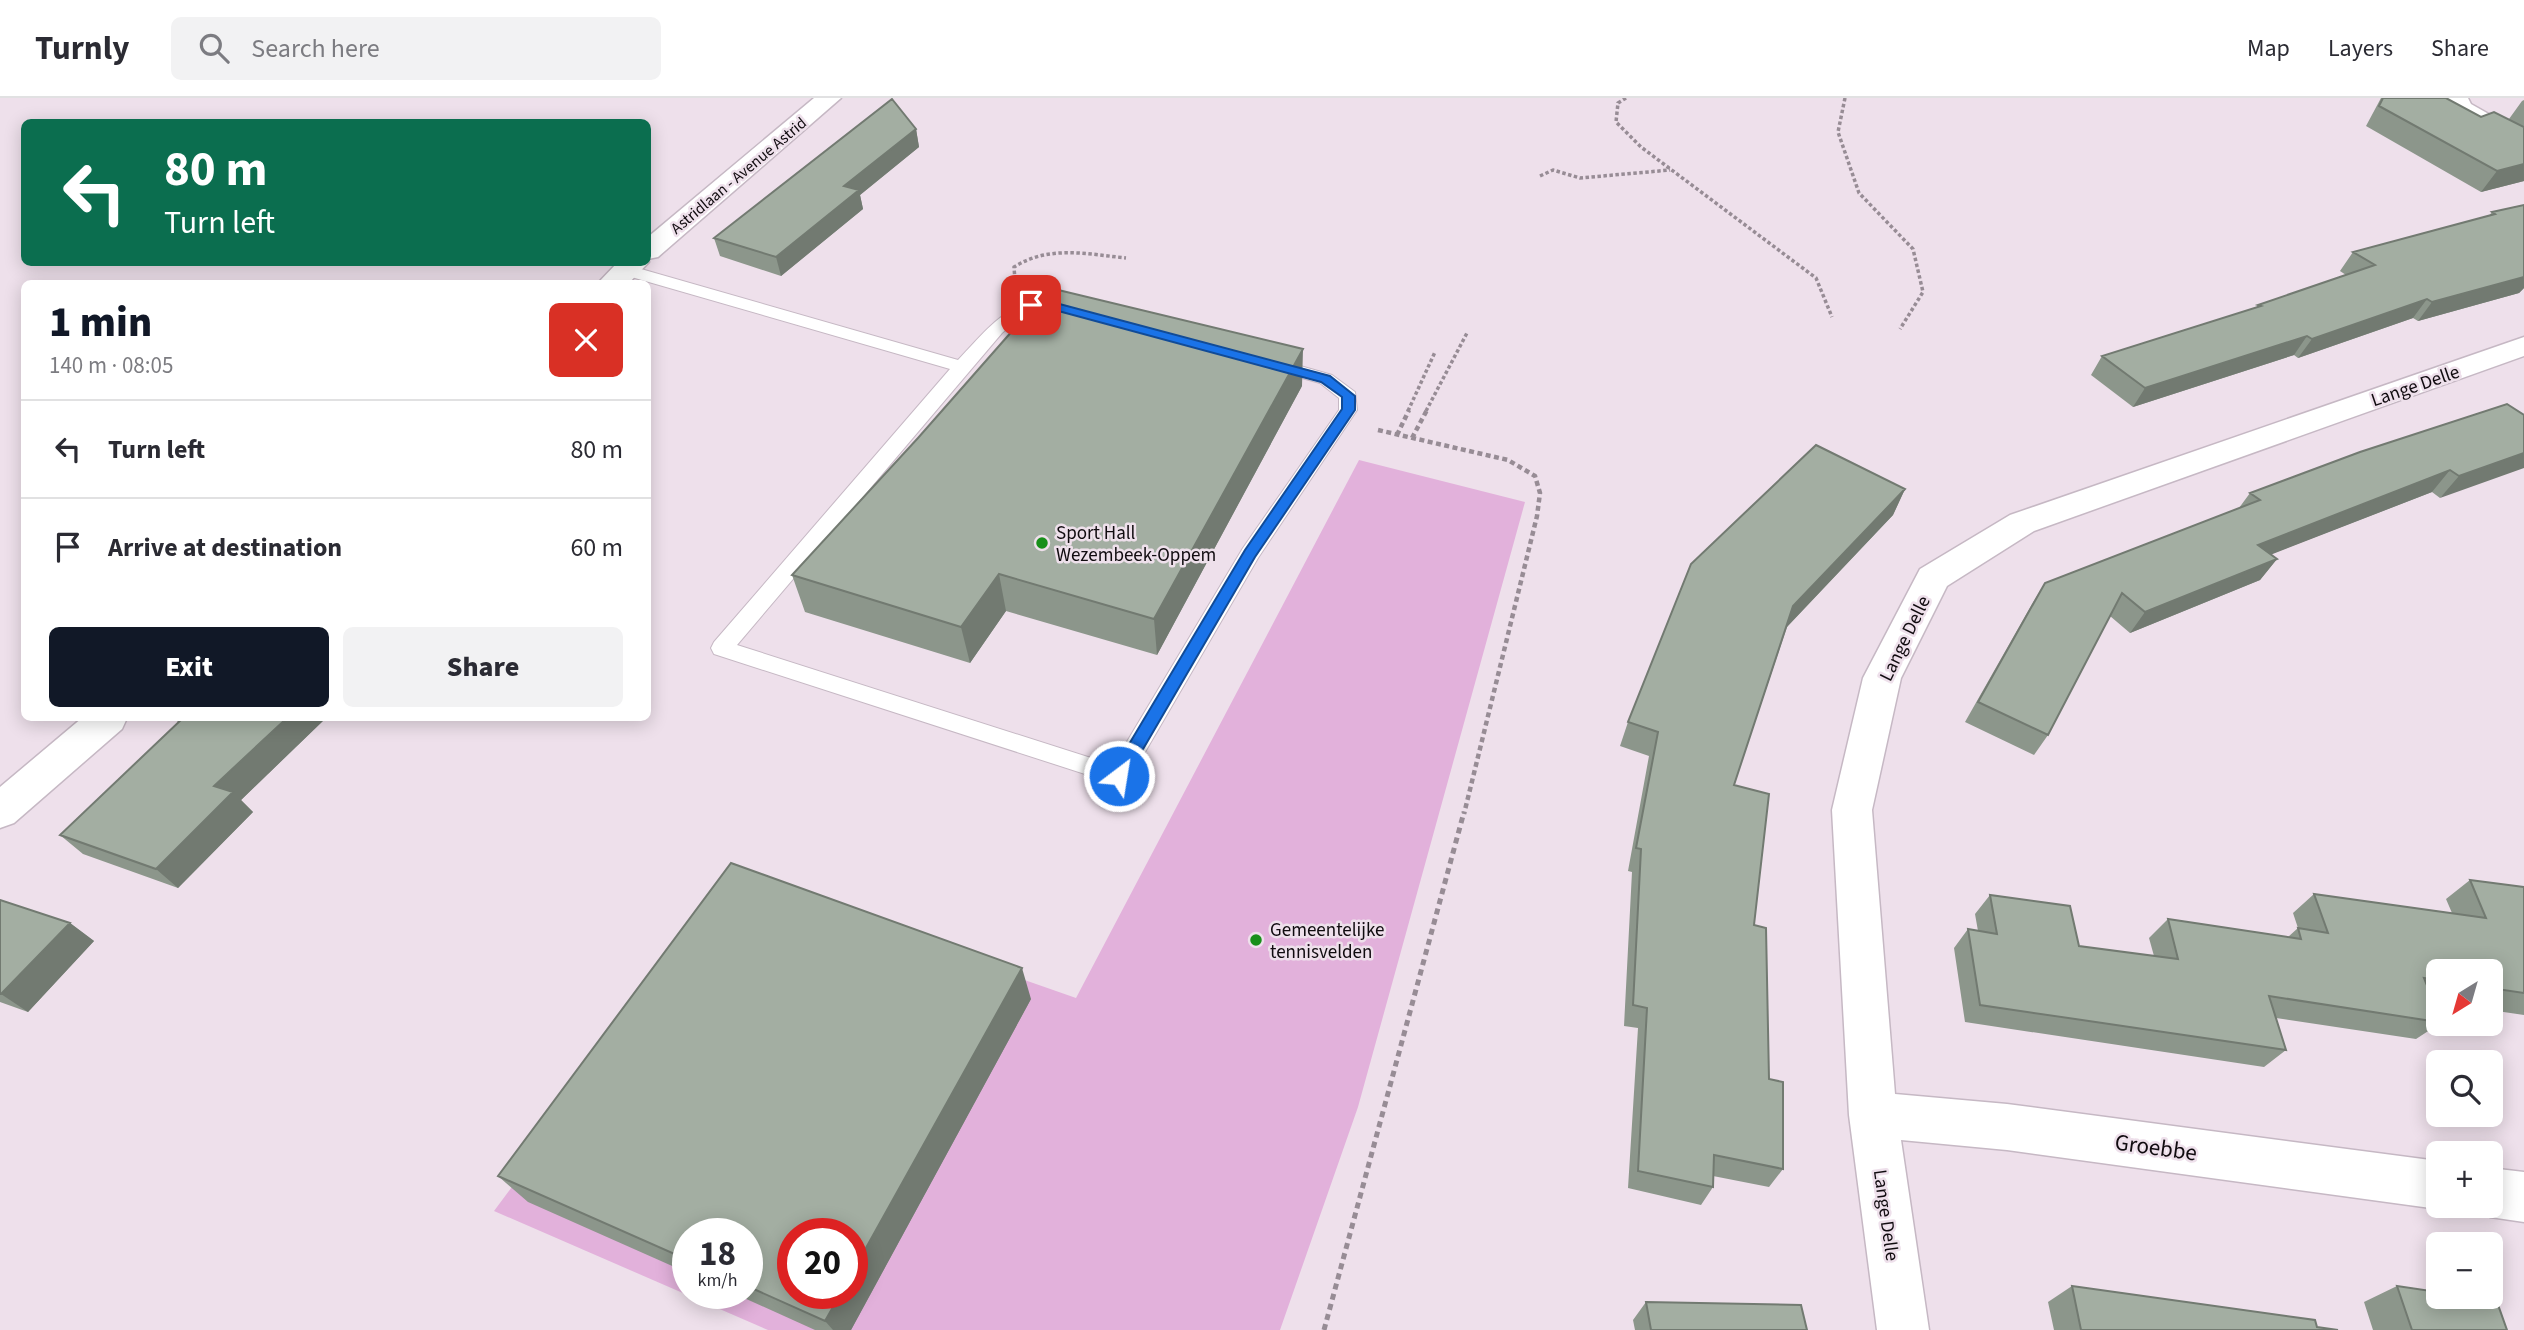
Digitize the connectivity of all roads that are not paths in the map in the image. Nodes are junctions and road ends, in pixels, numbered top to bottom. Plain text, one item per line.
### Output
1 (829, 98) edge
2 (2456, 98) edge
3 (2524, 144) edge
4 (651, 249) edge
5 (630, 267) edge
6 (1091, 316) edge
7 (2524, 346) edge
8 (1247, 358) edge
9 (962, 367) junction
10 (105, 721) edge
11 (0, 811) edge
12 (1874, 1115) junction
13 (2426, 1183) edge
14 (2503, 1194) edge
15 (2524, 1197) edge
16 (1903, 1330) edge

1 - 4 street, Astridlaan - Avenue Astrid
2 - 3 street
5 - 9 lane
6 - 9 lane
7 - 12 street, Lange Delle
8 - 9 lane
10 - 11 street
12 - 13 street, Groebbe
12 - 16 street, Lange Delle
14 - 15 street

